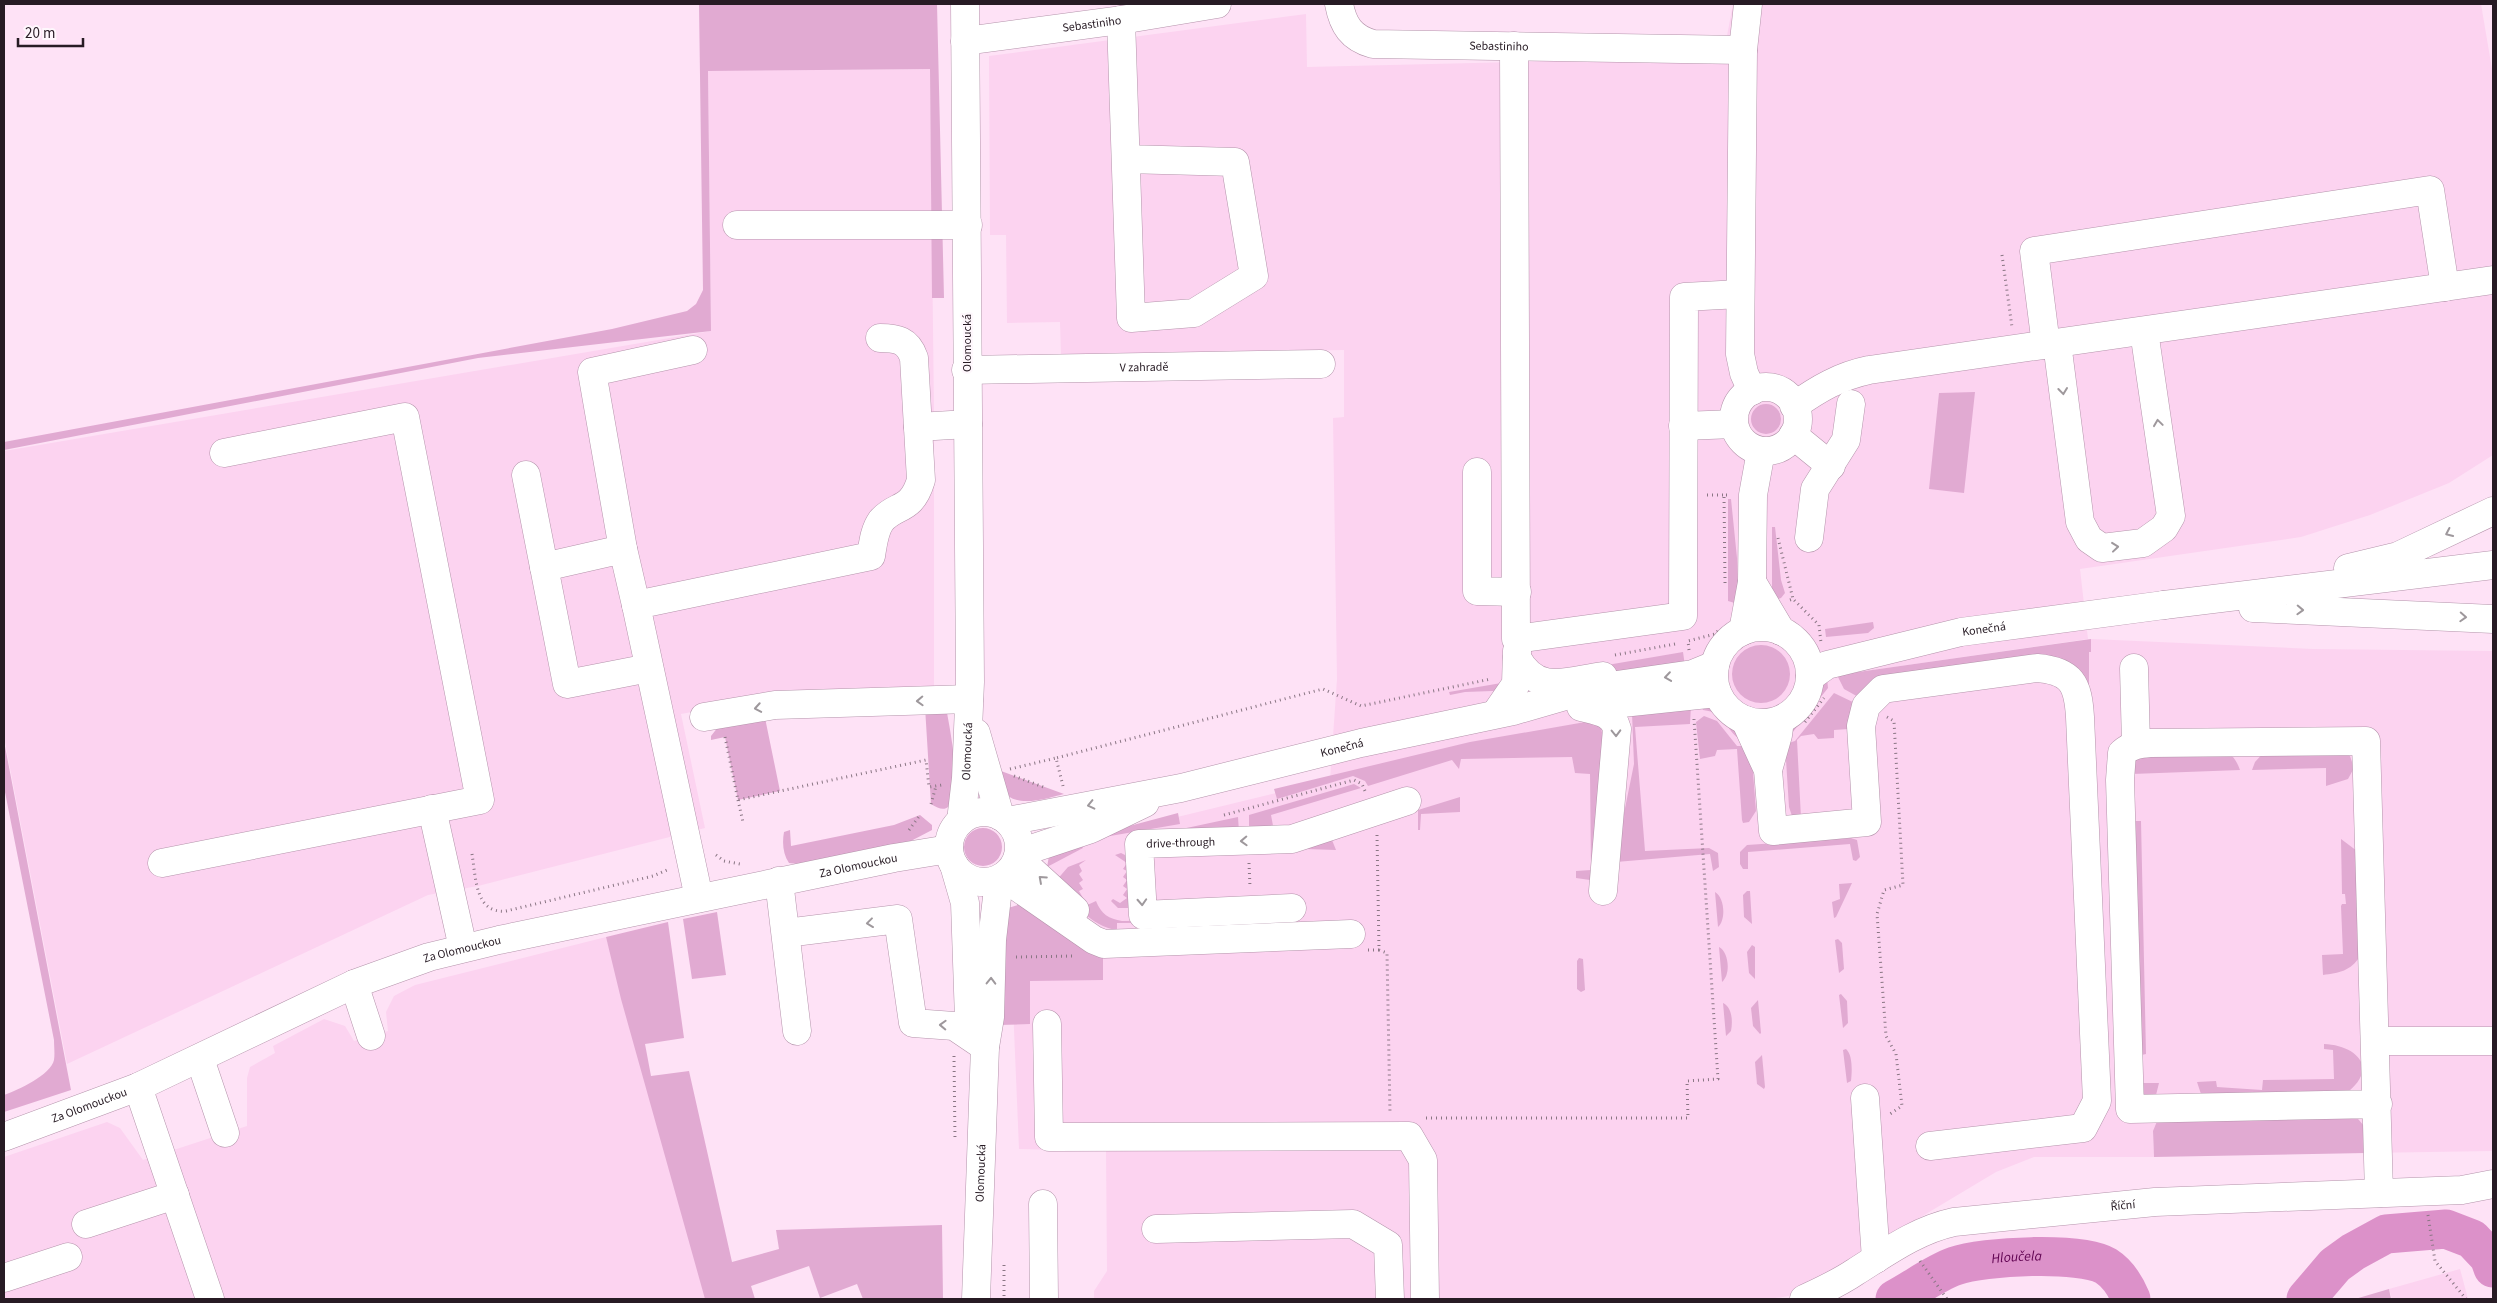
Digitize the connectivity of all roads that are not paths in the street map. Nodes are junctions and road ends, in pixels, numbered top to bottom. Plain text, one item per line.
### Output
1 (965, 4) edge
2 (1217, 4) edge
3 (1339, 4) edge
4 (1748, 4) edge
5 (1121, 20) junction
6 (965, 41) junction
7 (1514, 46) junction
8 (1743, 50) junction
9 (1126, 159) junction
10 (737, 225) dead end
11 (968, 225) junction
12 (2493, 280) edge
13 (2445, 287) junction
14 (1740, 294) junction
15 (2144, 330) junction
16 (880, 338) dead end
17 (2051, 344) junction
18 (693, 350) dead end
19 (1321, 364) dead end
20 (966, 370) junction
21 (1752, 391) junction
22 (1851, 404) dead end
23 (1794, 406) junction
24 (968, 424) junction
25 (1734, 424) junction
26 (1683, 426) junction
27 (918, 427) junction
28 (1793, 435) junction
29 (1761, 451) junction
30 (224, 453) dead end
31 (1831, 466) junction
32 (1477, 472) dead end
33 (526, 475) dead end
34 (2493, 512) edge
35 (1809, 538) dead end
36 (623, 548) junction
37 (2493, 565) edge
38 (544, 567) junction
39 (1752, 582) junction
40 (1517, 592) junction
41 (2218, 599) junction
42 (636, 605) junction
43 (2164, 605) junction
44 (2493, 619) edge
45 (1732, 629) junction
46 (1961, 632) junction
47 (1800, 642) junction
48 (1517, 648) junction
49 (649, 668) junction
50 (2134, 668) dead end
51 (1635, 682) junction
52 (1705, 682) junction
53 (1817, 687) junction
54 (969, 691) junction
55 (1581, 707) junction
56 (1504, 712) junction
57 (712, 715) road end
58 (1745, 720) junction
59 (1779, 727) junction
60 (2136, 744) junction
61 (1768, 770) junction
62 (1173, 789) junction
63 (1407, 801) dead end
64 (432, 809) junction
65 (1004, 818) junction
66 (961, 821) junction
67 (952, 857) junction
68 (162, 862) dead end
69 (1010, 867) junction
70 (779, 881) junction
71 (1602, 891) dead end
72 (699, 898) junction
73 (1292, 908) dead end
74 (786, 934) junction
75 (1351, 934) dead end
76 (463, 948) junction
77 (354, 984) junction
78 (1047, 1024) dead end
79 (797, 1031) dead end
80 (370, 1036) dead end
81 (2493, 1041) edge
82 (2376, 1042) junction
83 (985, 1047) junction
84 (200, 1059) junction
85 (138, 1087) junction
86 (1864, 1098) dead end
87 (2378, 1104) junction
88 (225, 1133) dead end
89 (4, 1137) edge
90 (1930, 1146) dead end
91 (2493, 1184) edge
92 (2462, 1190) junction
93 (2379, 1193) junction
94 (175, 1195) junction
95 (2493, 1198) edge
96 (1043, 1204) dead end
97 (86, 1224) dead end
98 (1156, 1229) dead end
99 (68, 1256) dead end
100 (1876, 1259) junction
101 (4, 1278) edge
102 (210, 1299) edge
103 (976, 1299) edge
104 (1044, 1299) edge
105 (1390, 1299) edge
106 (1425, 1299) edge
107 (1804, 1299) edge

1 - 6 main road, Olomoucká
2 - 5 main road, Sebastiniho
3 - 7 main road, Sebastiniho
4 - 8 main road
5 - 6 main road, Sebastiniho
5 - 9 main road
6 - 11 main road, Olomoucká
7 - 8 main road, Sebastiniho
7 - 40 main road
8 - 14 main road
9 - 9 main road
10 - 11 main road
11 - 20 main road, Olomoucká
12 - 13 main road
13 - 15 main road
13 - 17 main road
14 - 21 main road
14 - 26 main road
15 - 17 main road
17 -> 15 main road
16 - 27 main road
17 - 23 main road
18 - 36 main road
19 - 20 main road, V zahradě
20 - 24 main road, Olomoucká
21 - 23 main road
21 - 25 main road
22 - 31 main road
23 - 28 main road
24 - 27 main road
24 - 54 main road, Olomoucká
25 - 26 main road
25 - 29 main road
26 - 48 main road
27 - 42 main road
28 - 29 main road
28 - 31 main road
29 - 39 main road
30 - 64 main road
31 - 35 main road
32 - 40 main road
33 - 38 main road
34 -> 41 main road
36 - 38 main road
36 - 42 main road
37 - 41 main road
38 - 49 main road
39 - 45 main road
39 - 47 main road
40 - 48 main road
41 - 43 main road
42 - 49 main road
43 -> 44 main road
43 - 46 main road, Konečná
45 - 47 main road
45 - 52 main road
46 - 47 main road
46 - 53 main road, Konečná
47 - 53 main road
48 - 51 main road
48 - 56 main road
49 - 72 main road
50 - 60 main road
52 -> 51 main road, Konečná
51 - 56 main road, Konečná
52 - 55 main road, Konečná
52 - 58 main road
53 - 59 main road
54 -> 57 main road
54 - 65 main road, Olomoucká
54 - 66 main road, Olomoucká
55 - 56 main road, Konečná
55 -> 71 main road
56 - 62 main road, Konečná
58 - 59 main road
58 - 61 main road
59 - 61 main road
60 - 82 main road
60 - 87 main road
61 - 90 main road
62 -> 65 main road, Konečná
62 - 69 main road, Konečná
63 -> 73 main road, drive-through
64 - 68 main road
64 - 76 main road
65 - 66 main road
65 - 69 main road, Olomoucká
66 - 67 main road, Olomoucká
67 - 69 main road
67 - 70 main road, Za Olomouckou
67 - 83 main road
69 - 75 main road
83 -> 69 main road, Olomoucká
70 - 72 main road, Za Olomouckou
70 - 74 main road
72 - 76 main road, Za Olomouckou
74 - 79 main road
83 -> 74 main road
76 - 77 main road, Za Olomouckou
77 - 80 main road
77 - 84 main road, Za Olomouckou
78 - 106 main road
81 - 82 main road
82 - 87 main road
83 - 103 main road, Olomoucká
84 - 85 main road, Za Olomouckou
84 - 88 main road
85 - 89 main road, Za Olomouckou
85 - 94 main road
86 - 100 main road
87 - 93 main road
91 - 92 main road, Říční
92 - 93 main road, Říční
92 - 95 main road, Říční
93 - 100 main road, Říční
94 - 97 main road
94 - 102 main road
96 - 104 main road
98 - 105 main road
99 - 101 main road
100 - 107 main road, Říční

